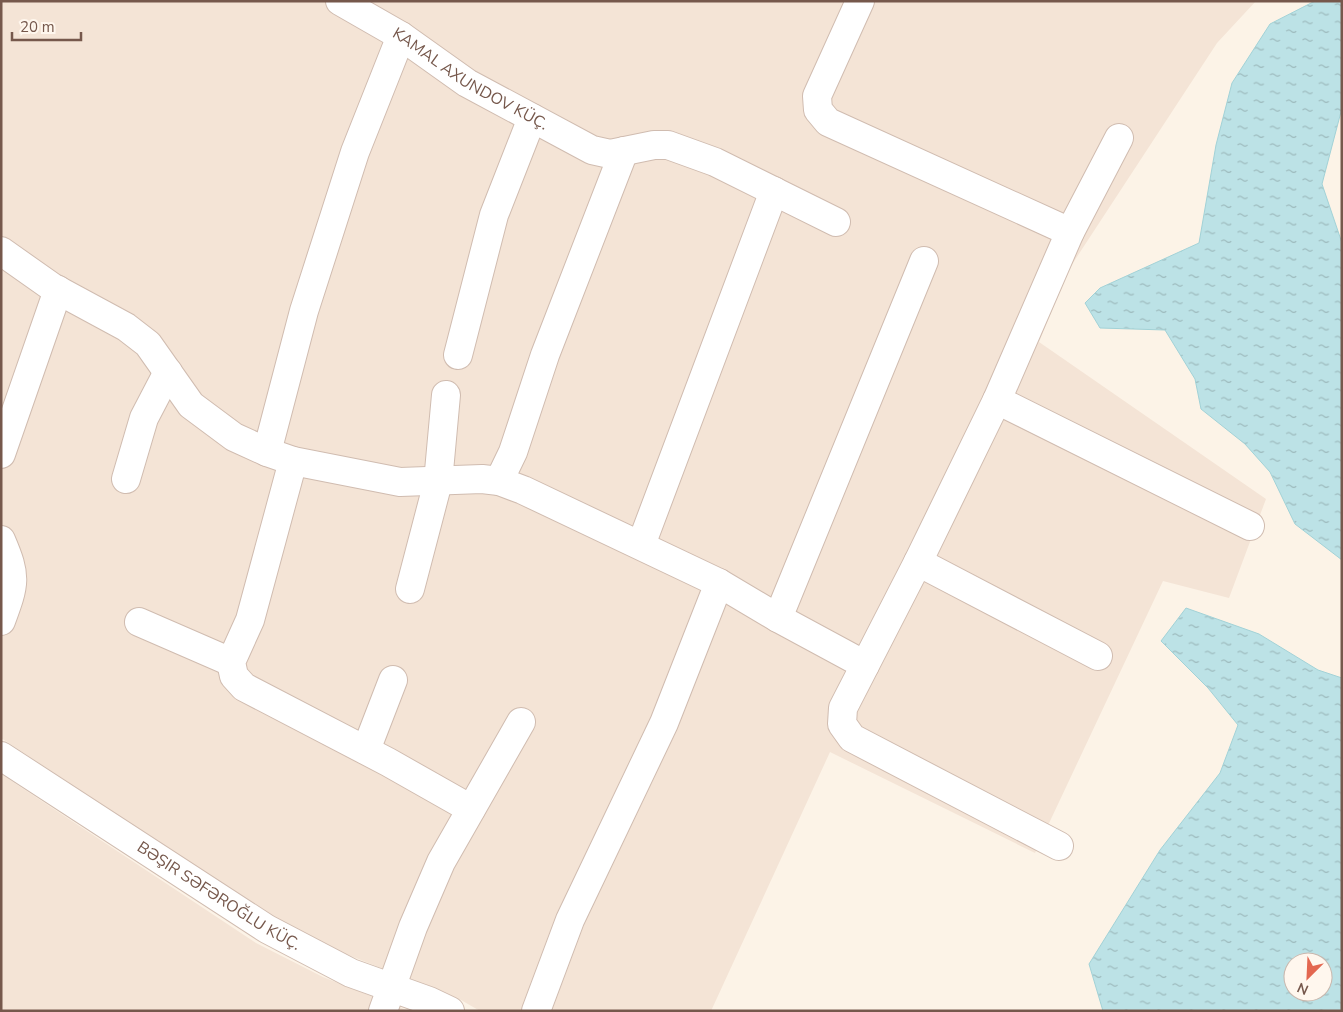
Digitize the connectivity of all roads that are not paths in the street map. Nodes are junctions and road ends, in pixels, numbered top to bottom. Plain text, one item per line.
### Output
1 (340, 1) edge
2 (860, 1) edge
3 (379, 11) edge
4 (401, 36) junction
5 (532, 118) junction
6 (1119, 138) dead end
7 (614, 152) junction
8 (774, 191) junction
9 (836, 222) dead end
10 (1070, 232) junction
11 (1, 251) edge
12 (924, 261) dead end
13 (58, 290) junction
14 (458, 355) dead end
15 (168, 372) junction
16 (446, 395) dead end
17 (997, 400) junction
18 (267, 452) junction
19 (1, 454) edge
20 (293, 461) junction
21 (126, 479) dead end
22 (499, 481) junction
23 (438, 482) junction
24 (1250, 526) dead end
25 (1, 540) edge
26 (641, 545) junction
27 (918, 562) junction
28 (719, 583) junction
29 (410, 590) dead end
30 (778, 618) junction
31 (1, 620) edge
32 (139, 622) dead end
33 (1098, 656) dead end
34 (231, 662) junction
35 (865, 665) junction
36 (393, 680) dead end
37 (520, 722) dead end
38 (366, 750) junction
39 (1, 756) edge
40 (471, 810) junction
41 (1058, 846) dead end
42 (387, 1000) edge
43 (450, 1011) edge
44 (536, 1011) edge

1 - 3 street, KAMAL AXUNDOV KÜÇ.
2 - 10 street
3 - 4 street, KAMAL AXUNDOV KÜÇ.
4 - 5 street, KAMAL AXUNDOV KÜÇ.
4 - 18 street
5 - 7 street, KAMAL AXUNDOV KÜÇ.
5 - 14 street
6 - 10 street
7 - 8 street
7 - 22 street
8 - 9 street
8 - 26 street
10 - 17 street
11 - 13 street
12 - 30 street
13 - 15 street
13 - 19 street
15 - 18 street
15 - 21 street
16 - 23 street
17 - 24 street
17 - 27 street
18 - 20 street
20 - 23 street
20 - 34 street
22 - 23 street
22 - 26 street
23 - 29 street
25 - 31 street
26 - 28 street
27 - 33 street
27 - 35 street
28 - 30 street
28 - 44 street
30 - 35 street
32 - 34 street
34 - 38 street
35 - 41 street
36 - 38 street
37 - 40 street
38 - 40 street
39 - 42 street, BƏŞIR SƏFƏROĞLU KÜÇ.
40 - 42 street
42 - 43 street, BƏŞIR SƏFƏROĞLU KÜÇ.

